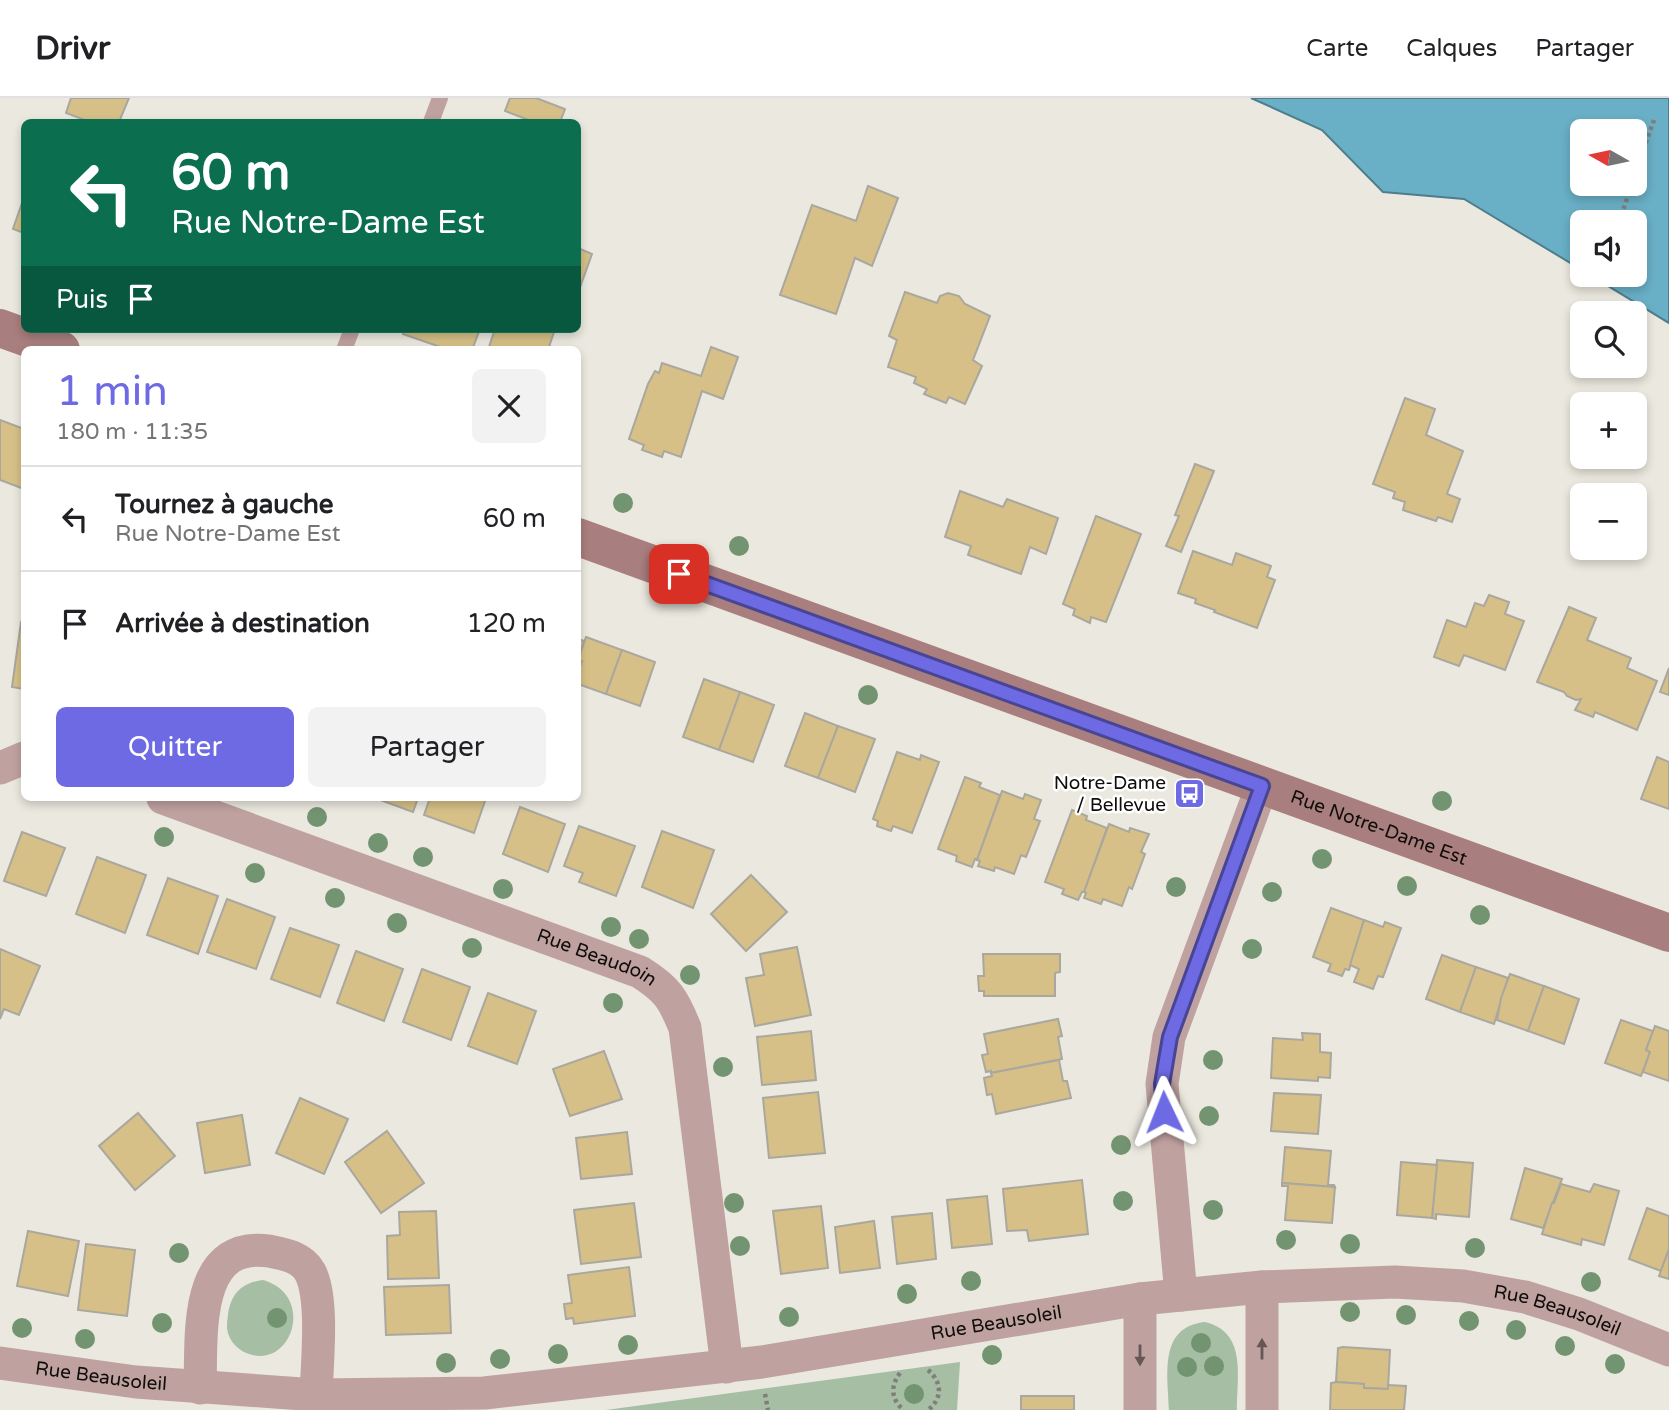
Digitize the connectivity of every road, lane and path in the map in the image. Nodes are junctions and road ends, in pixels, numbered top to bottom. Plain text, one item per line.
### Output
1 (440, 98) edge
2 (431, 119) edge
3 (1654, 120) dead end
4 (1647, 140) edge
5 (0, 328) edge
6 (50, 346) edge
7 (581, 538) edge
8 (21, 759) edge
9 (0, 768) edge
10 (1262, 786) junction
11 (171, 801) edge
12 (1669, 933) edge
13 (1262, 1287) junction
14 (1181, 1295) junction
15 (1140, 1300) junction
16 (1669, 1350) edge
17 (0, 1363) edge
18 (727, 1367) junction
19 (920, 1367) dead end
20 (906, 1369) dead end
21 (200, 1388) junction
22 (316, 1395) junction
23 (935, 1407) edge
24 (904, 1410) edge
25 (928, 1410) edge
26 (1140, 1410) edge
27 (1262, 1410) edge

1 - 2 lane
3 - 4 path
5 - 6 main road
7 - 10 main road, Rue Notre-Dame Est
8 - 9 street
10 - 12 main road, Rue Notre-Dame Est
10 - 14 street
11 - 18 street, Rue Beaudoin
13 - 14 street, Rue Beausoleil
13 - 16 street, Rue Beausoleil
27 -> 13 street
14 - 15 street, Rue Beausoleil
15 - 18 street, Rue Beausoleil
15 -> 26 street
17 - 21 street, Rue Beausoleil
18 - 22 street, Rue Beausoleil
19 - 23 path
20 - 24 path
21 - 22 street, Rue Beausoleil
21 - 22 street
23 - 25 path

